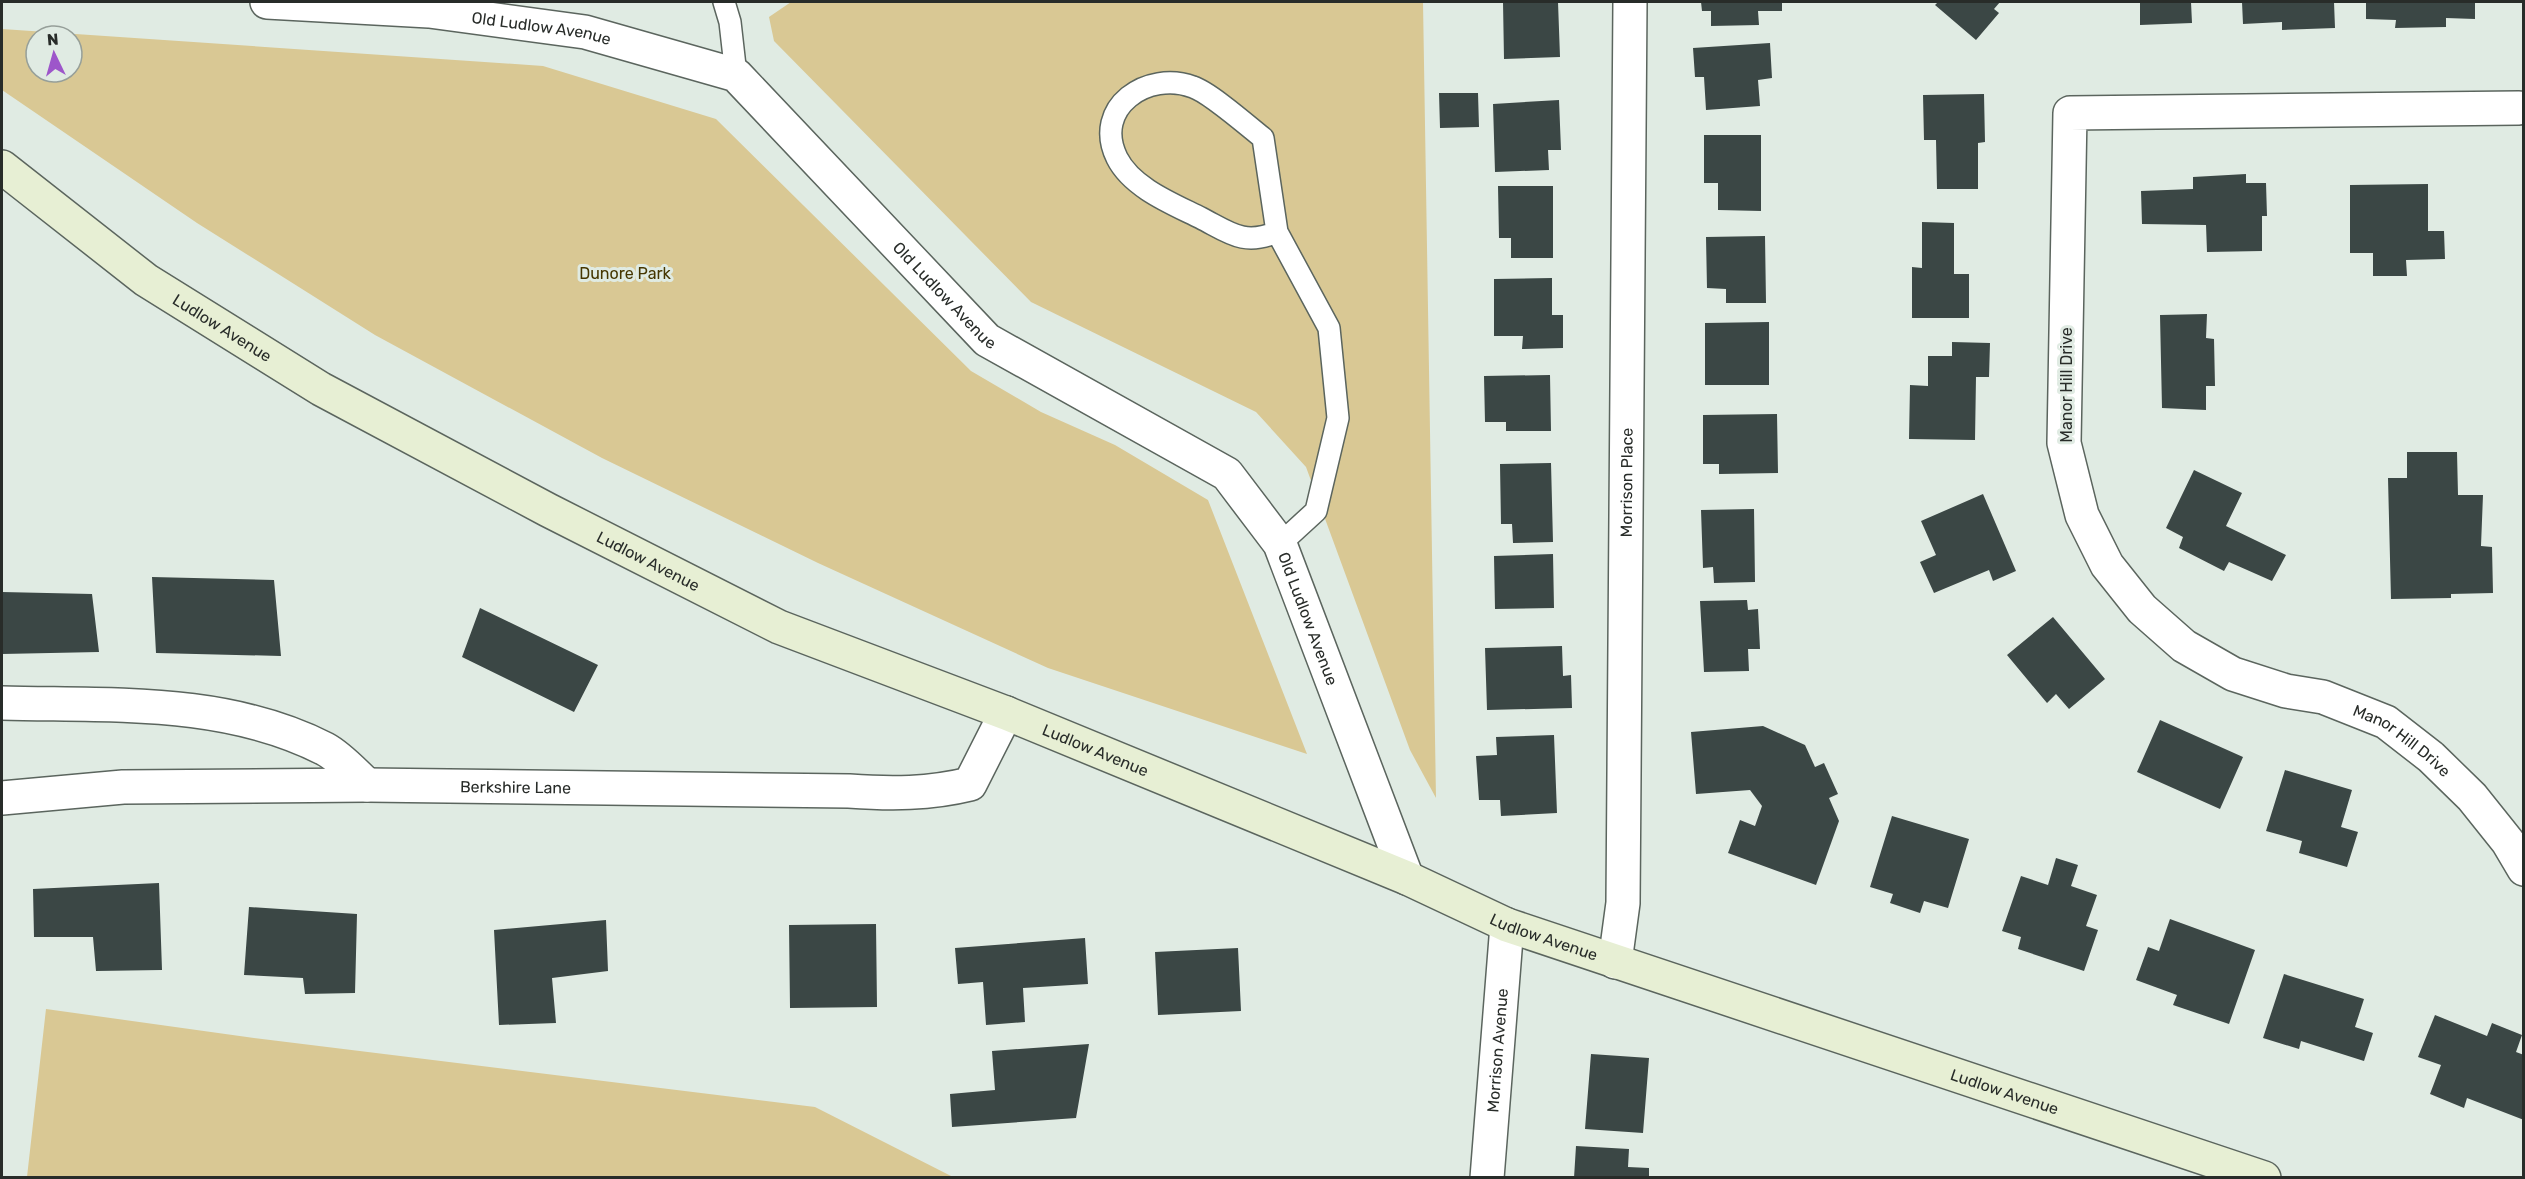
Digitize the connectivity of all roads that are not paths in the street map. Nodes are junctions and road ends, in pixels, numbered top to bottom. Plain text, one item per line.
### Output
1 (267, 2) edge
2 (724, 2) edge
3 (1630, 2) edge
4 (429, 6) edge
5 (736, 75) junction
6 (2519, 108) dead end
7 (2, 167) edge
8 (1277, 232) junction
9 (1280, 544) junction
10 (2, 704) edge
11 (1006, 713) junction
12 (367, 785) junction
13 (2, 798) edge
14 (2523, 869) edge
15 (1407, 878) junction
16 (1507, 925) junction
17 (1615, 962) junction
18 (1487, 1178) edge
19 (2264, 1178) edge

1 - 4 street, Old Ludlow Avenue
2 - 5 lane
3 - 17 street, Morrison Place
4 - 5 street, Old Ludlow Avenue
5 - 9 street, Old Ludlow Avenue
6 - 14 street, Manor Hill Drive
7 - 11 main road, Ludlow Avenue
8 - 8 lane
8 - 9 lane
9 - 15 street, Old Ludlow Avenue
10 - 12 street
11 - 12 street, Berkshire Lane
11 - 15 main road, Ludlow Avenue
12 - 13 street, Berkshire Lane
15 - 16 main road, Ludlow Avenue
16 - 17 main road, Ludlow Avenue
16 - 18 street, Morrison Avenue
17 - 19 main road, Ludlow Avenue

